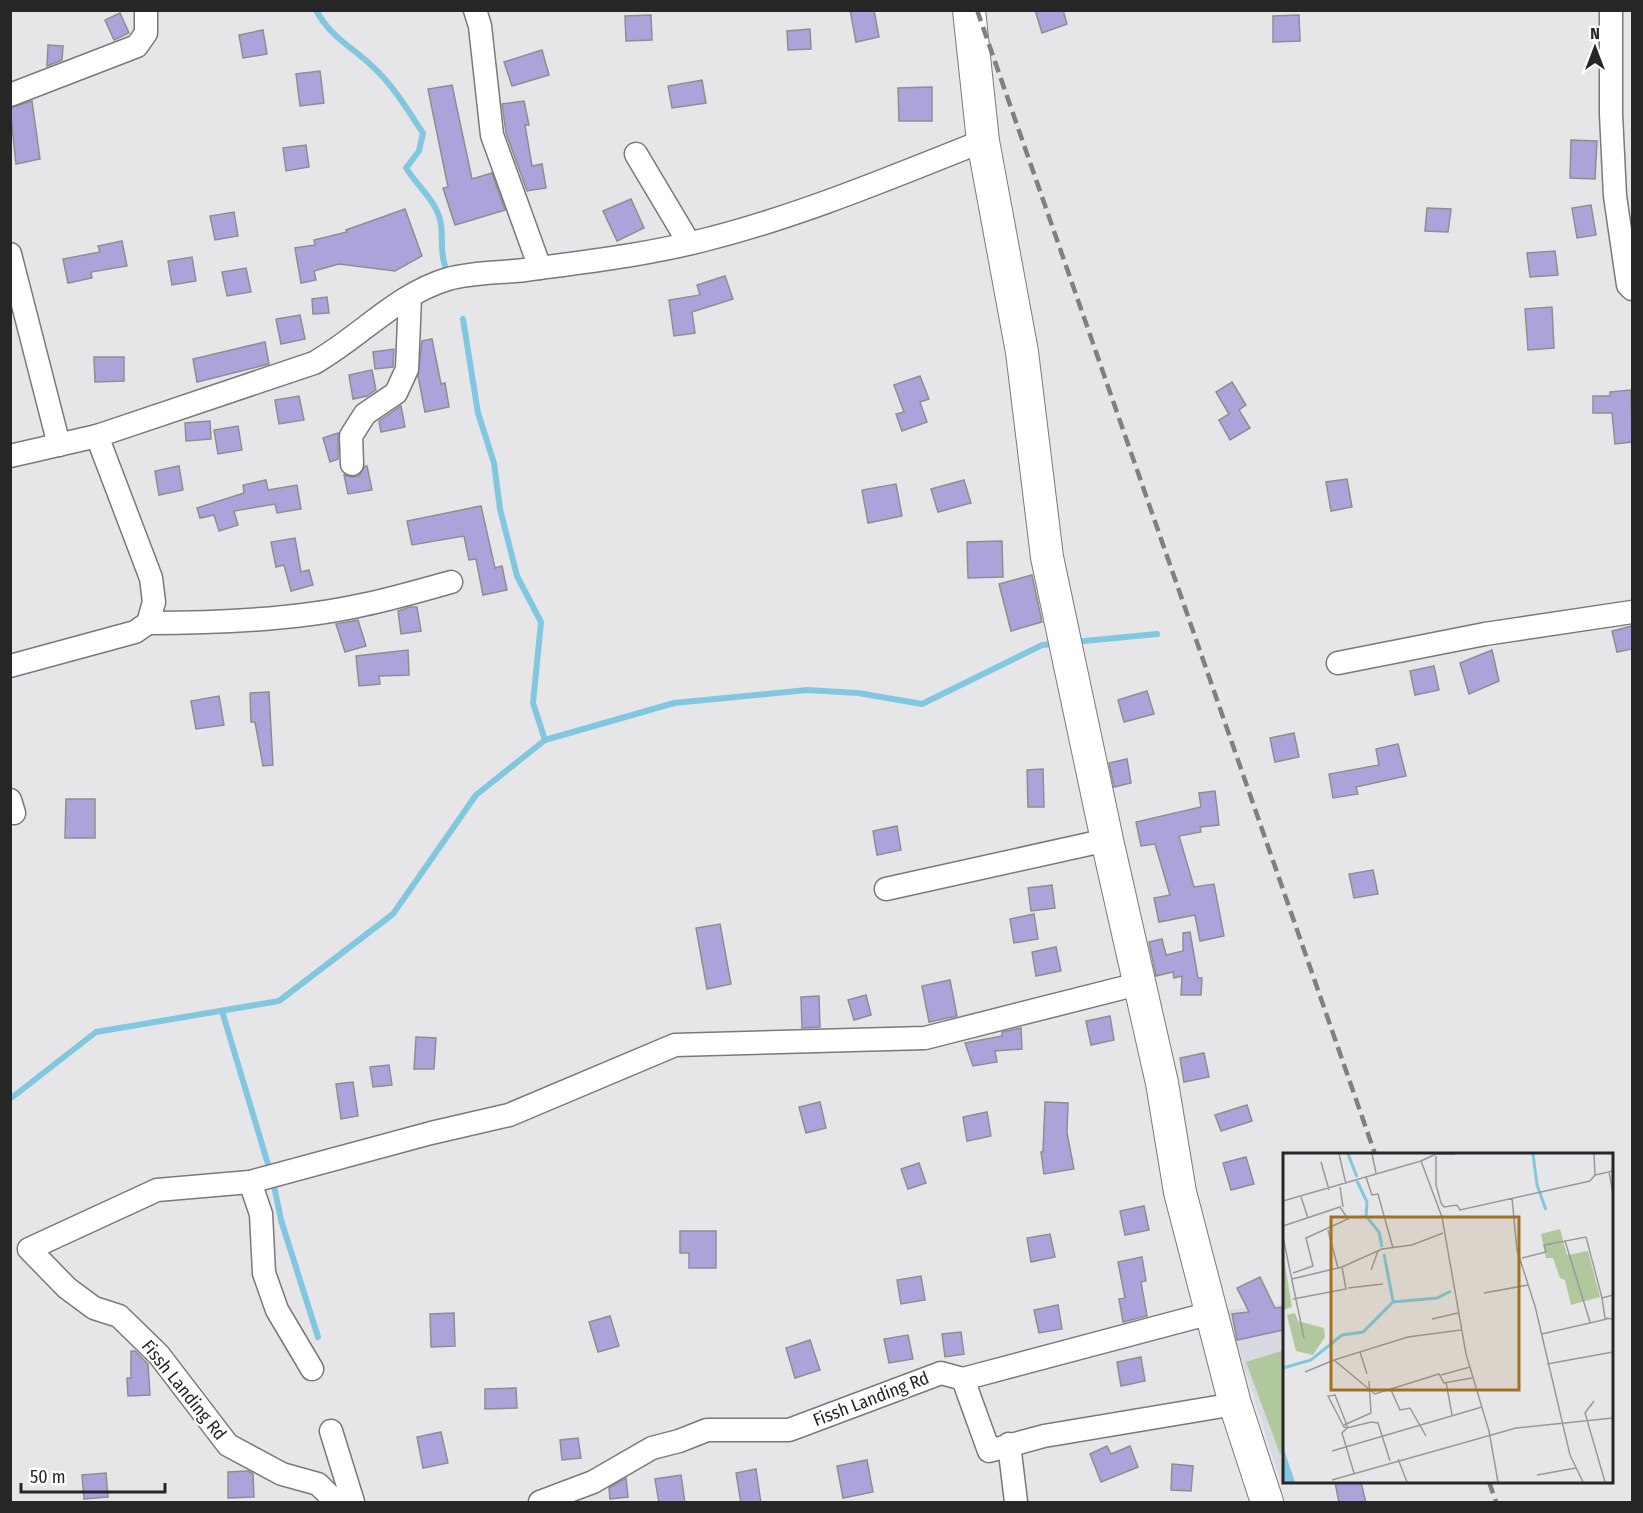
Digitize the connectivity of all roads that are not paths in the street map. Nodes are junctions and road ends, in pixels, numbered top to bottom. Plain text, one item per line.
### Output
1 (146, 10) edge
2 (475, 10) edge
3 (969, 10) edge
4 (1611, 10) edge
5 (10, 95) edge
6 (983, 141) junction
7 (636, 154) dead end
8 (689, 243) junction
9 (10, 254) edge
10 (540, 268) junction
11 (1632, 290) edge
12 (410, 297) junction
13 (97, 436) junction
14 (58, 445) junction
15 (10, 456) edge
16 (352, 464) dead end
17 (451, 582) dead end
18 (1632, 612) edge
19 (148, 623) junction
20 (1338, 663) dead end
21 (10, 666) edge
22 (1107, 840) junction
23 (886, 889) dead end
24 (1138, 984) junction
25 (250, 1182) junction
26 (20, 1251) edge
27 (1211, 1313) junction
28 (312, 1369) dead end
29 (963, 1379) junction
30 (1235, 1404) junction
31 (330, 1431) dead end
32 (1009, 1444) junction
33 (336, 1503) edge
34 (353, 1503) edge
35 (540, 1503) edge
36 (1016, 1503) edge
37 (1267, 1503) edge

1 - 5 street
2 - 10 street
3 - 6 main road
4 - 11 street
6 - 8 street
6 - 22 main road
7 - 8 street
8 - 10 street
9 - 14 street
10 - 12 street
12 - 13 street
12 - 16 street
13 - 14 street
13 - 19 street
14 - 15 street
17 - 19 street
18 - 20 street
19 - 21 street
22 - 23 street
22 - 24 main road
24 - 25 street, Fissh Landing Rd
24 - 27 main road
25 - 26 street, Fissh Landing Rd
25 - 28 street
26 - 33 street, Fissh Landing Rd
27 - 29 street
27 - 30 main road
29 - 32 street
29 - 35 street, Fissh Landing Rd
30 - 32 street
30 - 37 main road
31 - 34 street
32 - 36 street

